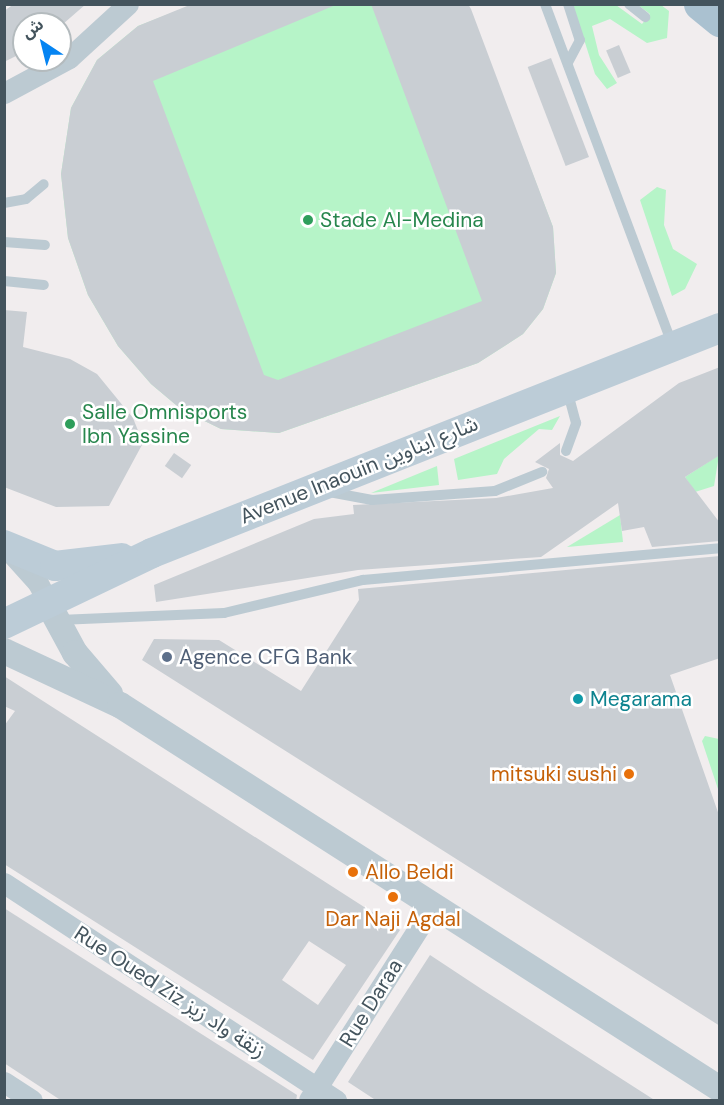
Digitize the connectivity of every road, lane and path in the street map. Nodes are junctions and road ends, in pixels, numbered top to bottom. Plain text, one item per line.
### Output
1 (128, 4) edge
2 (544, 4) edge
3 (568, 4) edge
4 (629, 4) edge
5 (700, 4) edge
6 (645, 17) dead end
7 (720, 20) edge
8 (568, 63) junction
9 (4, 93) edge
10 (44, 184) dead end
11 (4, 203) edge
12 (4, 242) edge
13 (45, 245) dead end
14 (4, 282) edge
15 (45, 285) dead end
16 (720, 328) edge
17 (673, 346) junction
18 (566, 388) junction
19 (566, 451) dead end
20 (542, 472) dead end
21 (315, 488) junction
22 (4, 547) edge
23 (720, 548) edge
24 (152, 553) junction
25 (53, 612) junction
26 (4, 624) edge
27 (4, 651) edge
28 (120, 705) junction
29 (4, 883) edge
30 (433, 904) junction
31 (4, 1082) edge
32 (720, 1089) edge
33 (313, 1094) edge
34 (32, 1101) edge
35 (336, 1101) edge

1 - 9 street
2 - 8 lane
3 - 8 lane
4 - 6 lane
5 - 7 main road
8 - 17 lane
10 - 11 lane
12 - 13 lane
14 - 15 lane
16 - 17 main road, Avenue Inaouin شارع ايناوين
17 - 18 main road, Avenue Inaouin شارع ايناوين
18 - 19 lane
18 - 21 main road, Avenue Inaouin شارع ايناوين
20 - 21 lane
21 - 24 main road, Avenue Inaouin شارع ايناوين
22 - 24 main road
22 - 25 street
23 - 25 lane
24 - 25 main road, Avenue Inaouin شارع ايناوين
25 - 26 main road, Avenue Inaouin شارع ايناوين
25 - 28 street
27 - 28 street
28 - 30 street
29 - 33 street, Rue Oued Ziz زنقة واد زيز
30 - 32 street
30 - 33 street, Rue Daraa
31 - 34 street
33 - 35 street, Rue Oued Ziz زنقة واد زيز

